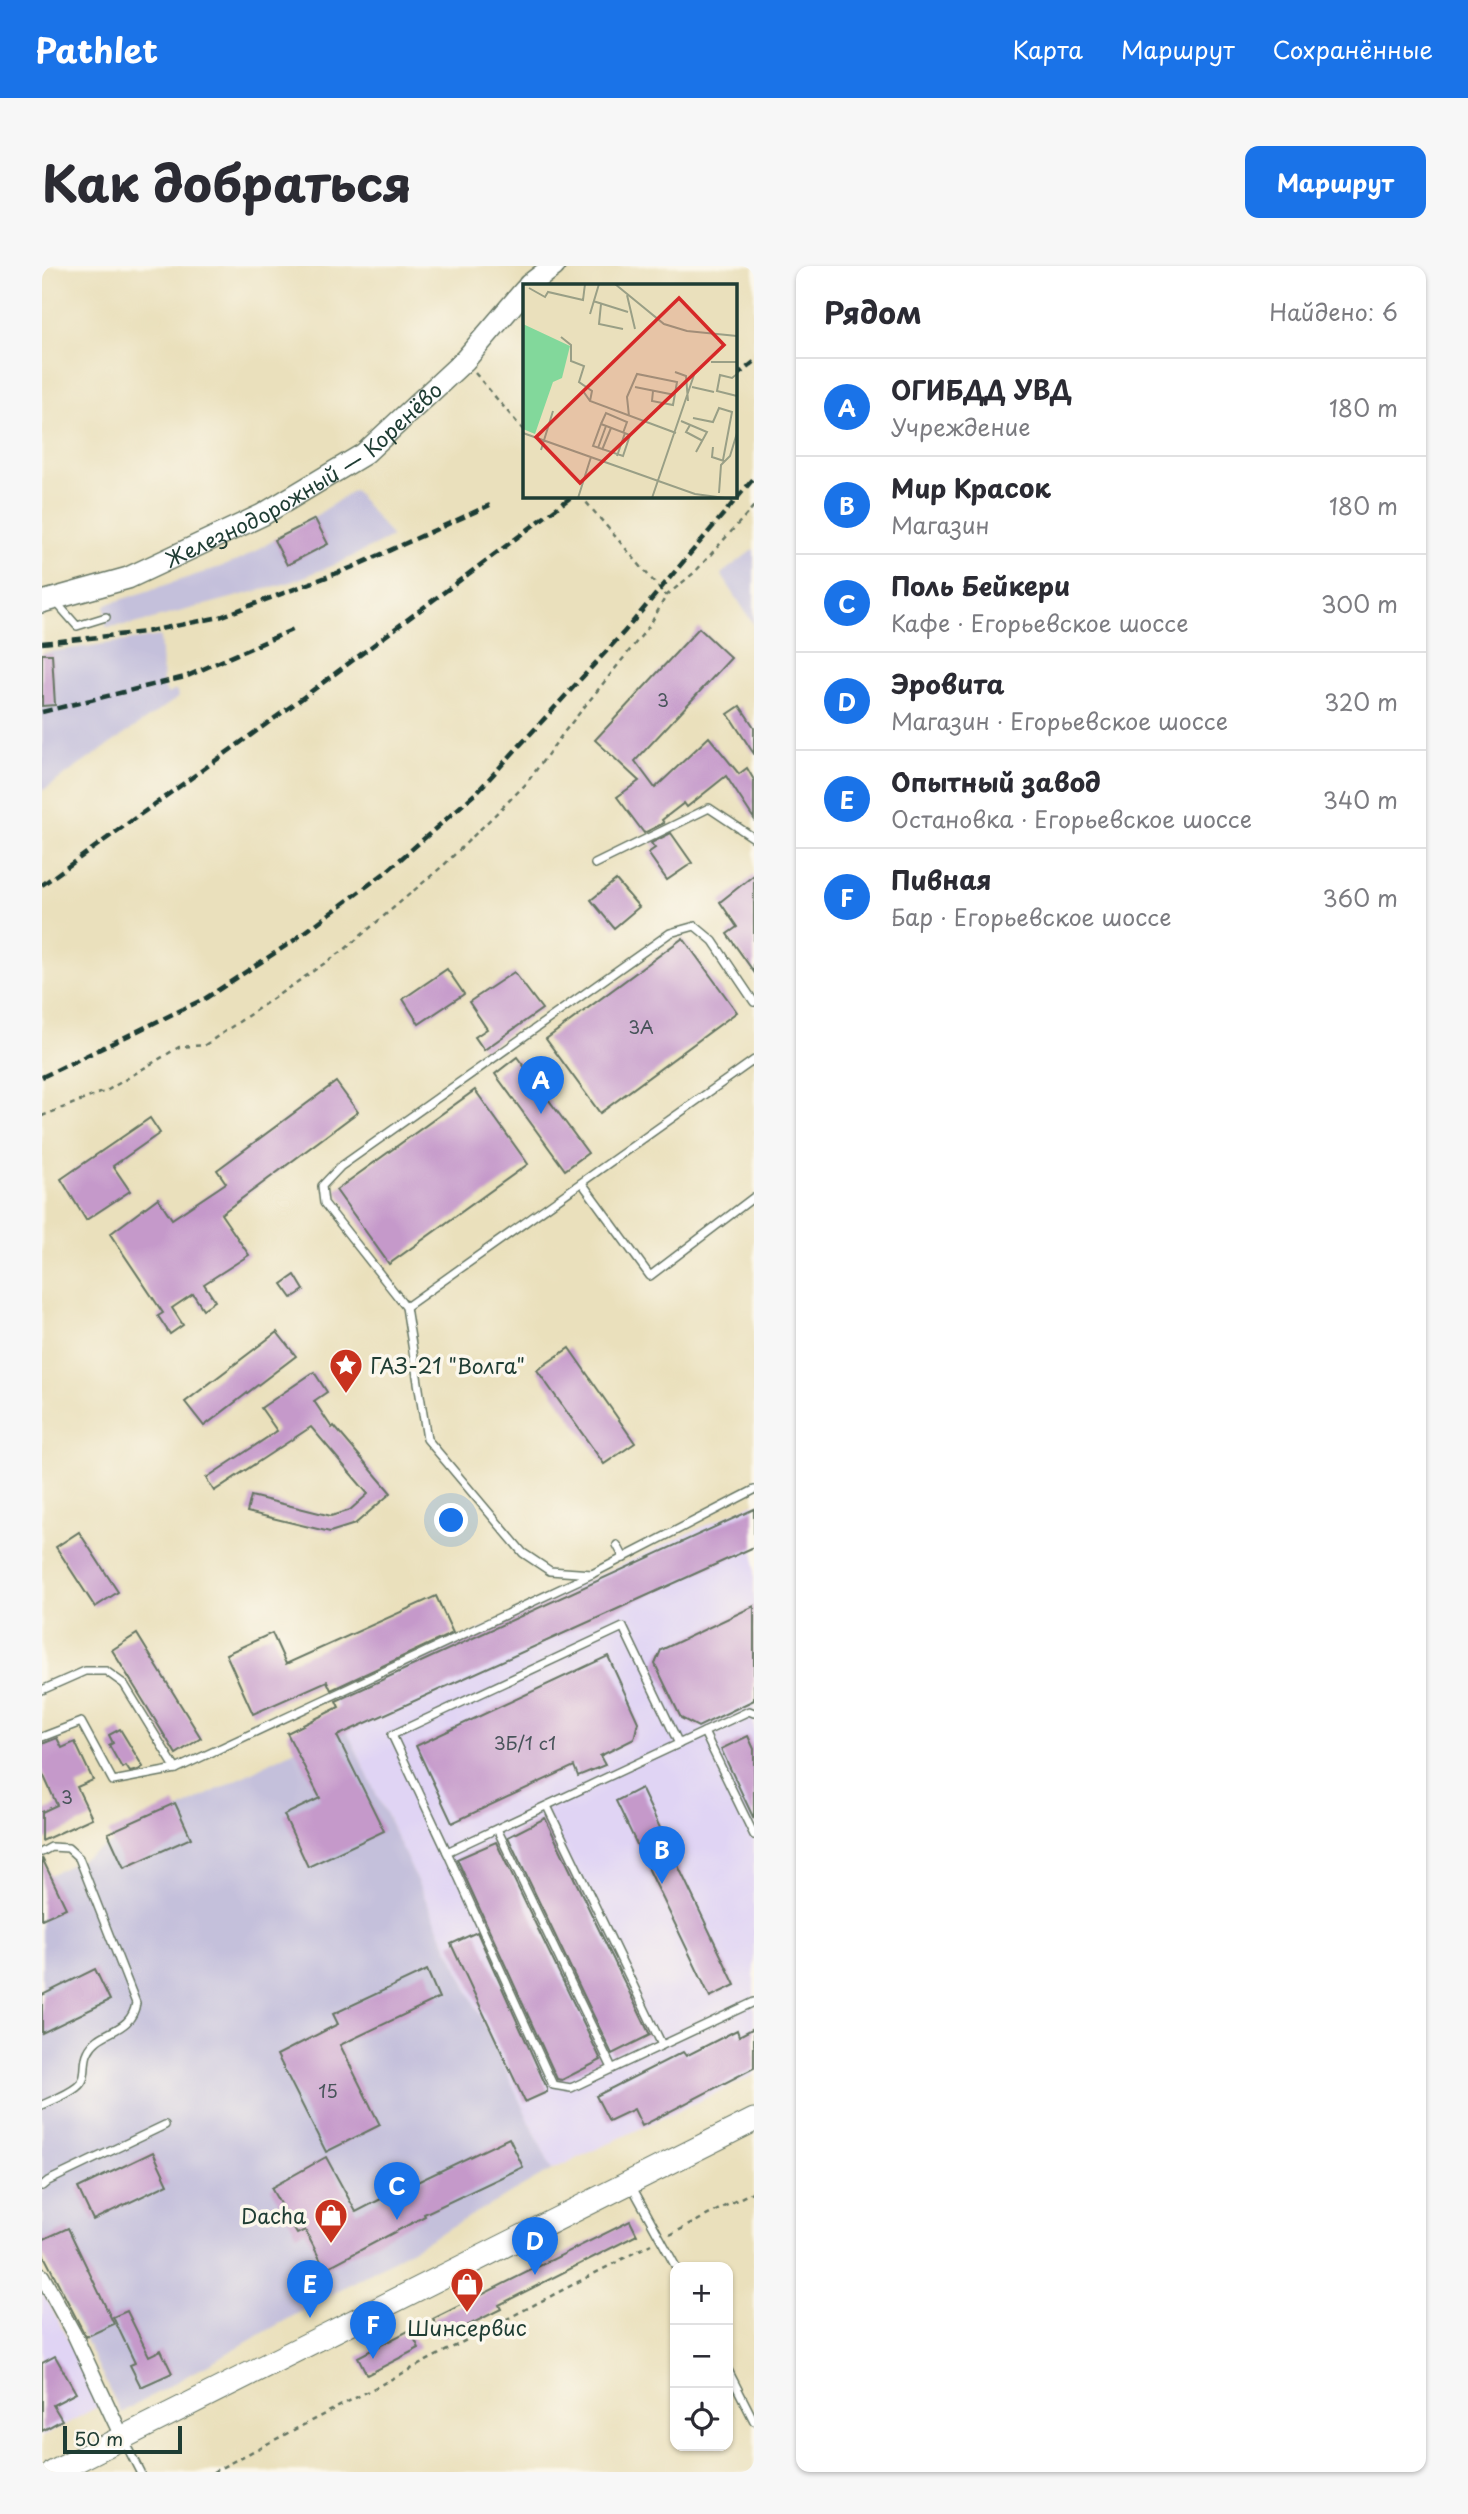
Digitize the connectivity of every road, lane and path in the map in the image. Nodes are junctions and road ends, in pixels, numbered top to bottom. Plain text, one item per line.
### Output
1 (554, 266) edge
2 (530, 284) edge
3 (523, 292) edge
4 (465, 360) junction
5 (523, 430) edge
6 (582, 497) edge
7 (754, 506) edge
8 (666, 596) junction
9 (48, 600) edge
10 (106, 617) dead end
11 (754, 838) edge
12 (595, 864) dead end
13 (754, 1002) edge
14 (754, 1060) edge
15 (42, 1116) edge
16 (582, 1183) junction
17 (754, 1197) edge
18 (406, 1307) junction
19 (754, 1490) edge
20 (617, 1545) dead end
21 (624, 1558) junction
22 (592, 1574) junction
23 (42, 1690) edge
24 (754, 1713) edge
25 (704, 1732) junction
26 (42, 1737) edge
27 (679, 1744) junction
28 (176, 1769) junction
29 (547, 1806) junction
30 (498, 1829) junction
31 (754, 1835) edge
32 (42, 1852) edge
33 (447, 1852) junction
34 (754, 2002) edge
35 (662, 2045) junction
36 (612, 2068) junction
37 (42, 2105) edge
38 (754, 2120) edge
39 (165, 2125) dead end
40 (629, 2181) junction
41 (42, 2186) edge
42 (754, 2192) edge
43 (662, 2239) junction
44 (674, 2262) edge
45 (42, 2276) edge
46 (733, 2380) edge
47 (754, 2421) edge
48 (123, 2439) junction
49 (54, 2472) edge
50 (140, 2472) edge
51 (213, 2472) edge

1 - 2 main road
3 - 4 main road, Железнодорожный — Коренёво
4 - 5 path
4 - 9 main road, Железнодорожный — Коренёво
6 - 8 path
7 - 8 path
8 - 15 path
9 - 10 lane
11 - 12 lane
13 - 18 lane
14 - 16 lane
16 - 17 lane
16 - 18 lane
18 - 22 lane
19 - 21 lane
20 - 21 lane
21 - 22 lane
22 - 28 lane
23 - 28 lane
24 - 25 lane
25 - 27 lane
25 - 31 lane
26 - 28 lane
27 - 29 lane
27 - 33 lane
29 - 30 lane
29 - 35 lane
30 - 33 lane
30 - 36 lane
32 - 37 lane
33 - 36 lane
34 - 35 lane
35 - 36 lane
38 - 40 main road
39 - 41 lane
40 - 43 lane
40 - 48 main road
42 - 43 path
43 - 44 lane
43 - 51 path
45 - 48 street
46 - 47 lane
48 - 49 main road
48 - 50 lane

